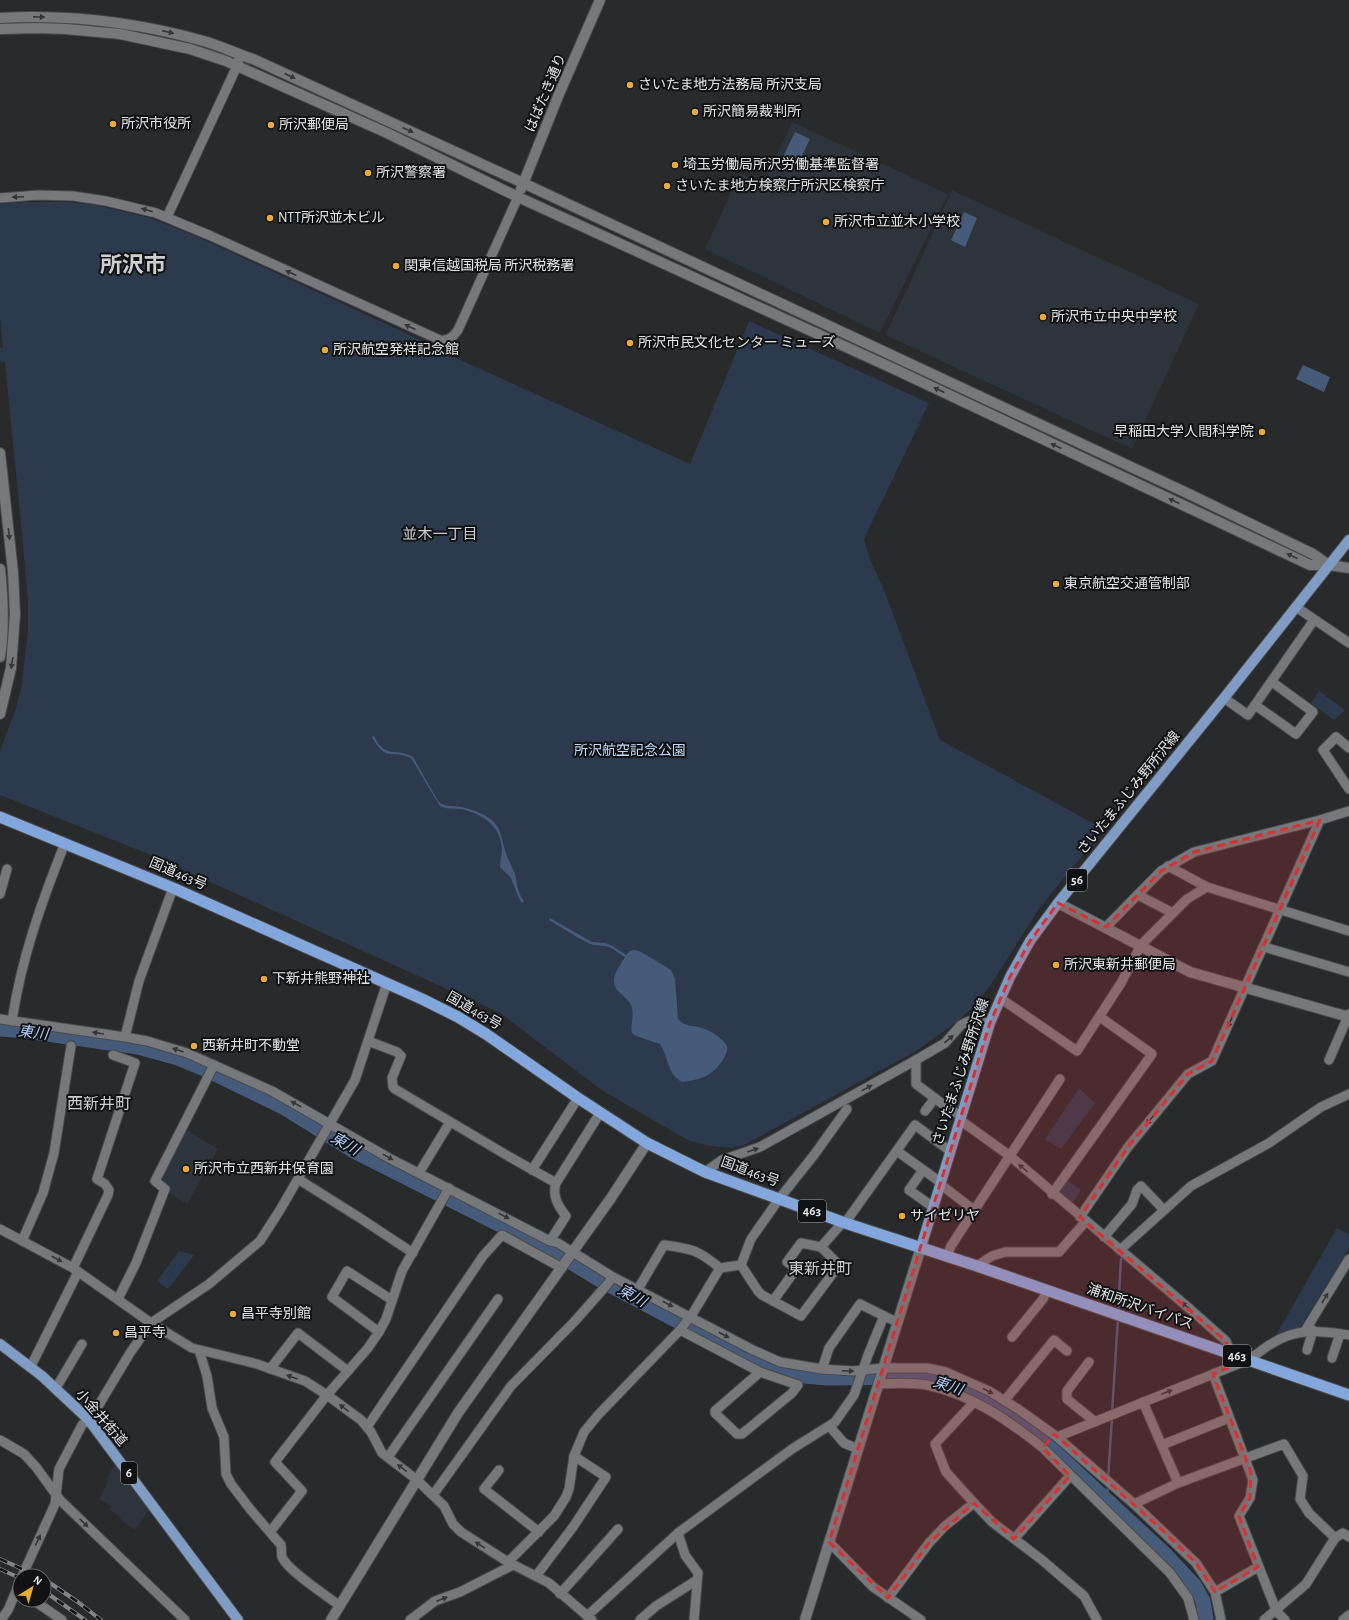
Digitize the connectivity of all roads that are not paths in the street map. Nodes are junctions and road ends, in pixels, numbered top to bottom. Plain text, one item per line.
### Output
1 (600, 0) edge
2 (0, 18) edge
3 (0, 29) edge
4 (240, 55) junction
5 (237, 66) junction
6 (523, 183) junction
7 (518, 197) junction
8 (0, 198) edge
9 (167, 217) junction
10 (0, 453) edge
11 (1349, 540) edge
12 (1329, 565) junction
13 (1349, 568) edge
14 (0, 569) edge
15 (1296, 607) junction
16 (1314, 620) junction
17 (1349, 643) edge
18 (0, 657) edge
19 (1272, 682) junction
20 (1224, 698) junction
21 (1256, 705) junction
22 (0, 714) edge
23 (1349, 748) edge
24 (1349, 789) edge
25 (1349, 811) edge
26 (0, 817) edge
27 (1320, 820) junction
28 (65, 843) junction
29 (1168, 866) junction
30 (7, 869) dead end
31 (1208, 886) junction
32 (173, 888) junction
33 (0, 894) edge
34 (1138, 895) junction
35 (1058, 903) junction
36 (1280, 910) junction
37 (1173, 913) junction
38 (1106, 927) junction
39 (1349, 931) edge
40 (1141, 946) junction
41 (1264, 947) junction
42 (1349, 972) edge
43 (387, 983) junction
44 (1246, 987) junction
45 (1000, 998) junction
46 (1349, 1016) edge
47 (1100, 1017) junction
48 (0, 1019) edge
49 (12, 1021) junction
50 (990, 1023) junction
51 (125, 1037) junction
52 (368, 1041) junction
53 (71, 1046) dead end
54 (113, 1055) dead end
55 (916, 1060) junction
56 (1329, 1060) dead end
57 (213, 1066) junction
58 (1060, 1079) dead end
59 (1349, 1094) edge
60 (578, 1098) junction
61 (935, 1098) junction
62 (847, 1109) dead end
63 (925, 1111) dead end
64 (600, 1114) junction
65 (961, 1117) junction
66 (450, 1122) junction
67 (328, 1126) junction
68 (647, 1143) junction
69 (897, 1151) junction
70 (950, 1151) junction
71 (1010, 1156) junction
72 (532, 1170) junction
73 (923, 1170) junction
74 (705, 1172) junction
75 (419, 1173) junction
76 (298, 1180) junction
77 (556, 1183) junction
78 (940, 1183) junction
79 (449, 1190) junction
80 (1052, 1194) junction
81 (779, 1199) junction
82 (933, 1207) junction
83 (974, 1210) junction
84 (1164, 1210) junction
85 (1083, 1219) junction
86 (844, 1222) junction
87 (0, 1229) edge
88 (1104, 1237) junction
89 (550, 1240) junction
90 (22, 1241) junction
91 (821, 1247) junction
92 (920, 1247) junction
93 (1120, 1250) junction
94 (413, 1253) junction
95 (571, 1253) junction
96 (947, 1256) junction
97 (1349, 1259) edge
98 (741, 1265) junction
99 (562, 1266) junction
100 (977, 1266) junction
101 (720, 1268) junction
102 (76, 1270) junction
103 (612, 1278) junction
104 (638, 1289) junction
105 (1047, 1291) junction
106 (118, 1299) junction
107 (498, 1299) dead end
108 (392, 1300) junction
109 (773, 1301) junction
110 (884, 1316) junction
111 (897, 1322) junction
112 (151, 1323) junction
113 (685, 1323) junction
114 (1309, 1331) junction
115 (379, 1332) junction
116 (1344, 1334) edge
117 (1012, 1337) dead end
118 (0, 1344) edge
119 (82, 1344) dead end
120 (199, 1350) junction
121 (1307, 1350) dead end
122 (1067, 1351) dead end
123 (1231, 1354) junction
124 (1332, 1358) dead end
125 (1248, 1360) junction
126 (1089, 1362) dead end
127 (30, 1366) junction
128 (270, 1369) junction
129 (822, 1369) junction
130 (882, 1369) junction
131 (348, 1371) junction
132 (760, 1372) junction
133 (863, 1372) junction
134 (1213, 1374) junction
135 (878, 1383) junction
136 (56, 1388) junction
137 (327, 1395) junction
138 (1349, 1395) edge
139 (1005, 1400) junction
140 (974, 1402) junction
141 (1143, 1402) junction
142 (1229, 1418) junction
143 (88, 1419) junction
144 (1094, 1421) junction
145 (367, 1427) junction
146 (830, 1427) junction
147 (1054, 1436) junction
148 (0, 1440) edge
149 (1162, 1445) junction
150 (1044, 1447) junction
151 (858, 1449) junction
152 (574, 1456) junction
153 (388, 1457) junction
154 (1245, 1457) junction
155 (36, 1467) junction
156 (499, 1470) dead end
157 (58, 1474) junction
158 (1070, 1476) junction
159 (417, 1480) junction
160 (1178, 1483) junction
161 (433, 1495) junction
162 (57, 1496) junction
163 (974, 1502) junction
164 (1134, 1504) junction
165 (618, 1529) dead end
166 (270, 1532) junction
167 (539, 1532) junction
168 (678, 1532) junction
169 (1349, 1537) edge
170 (1335, 1538) junction
171 (1014, 1539) junction
172 (829, 1542) junction
173 (511, 1564) junction
174 (1258, 1567) junction
175 (26, 1568) edge
176 (536, 1576) junction
177 (697, 1580) junction
178 (1215, 1592) junction
179 (560, 1594) junction
180 (888, 1598) junction
181 (12, 1603) edge
182 (340, 1606) junction
183 (45, 1608) edge
184 (1276, 1609) junction
185 (1349, 1614) edge
186 (590, 1618) edge
187 (2, 1620) edge
188 (62, 1620) edge
189 (185, 1620) edge
190 (238, 1620) edge
191 (332, 1620) edge
192 (410, 1620) edge
193 (640, 1620) edge
194 (694, 1620) edge
195 (805, 1620) edge
196 (921, 1620) edge
197 (1098, 1620) edge
198 (1194, 1620) edge
199 (1221, 1620) edge
200 (1264, 1620) edge
201 (1285, 1620) edge
202 (1343, 1620) edge

1 - 6 street, はばたき通り
2 -> 4 street
3 - 5 street
4 - 5 street
4 -> 6 street
5 - 7 street
5 - 9 street
6 - 7 street, はばたき通り
6 - 12 street
7 -> 9 street
12 -> 7 street
9 -> 8 street
10 -> 22 street
11 - 12 main road, さいたまふじみ野所沢線 / 56
12 - 13 street
12 - 15 main road, さいたまふじみ野所沢線 / 56
14 - 18 street
15 - 16 street
15 - 20 main road, さいたまふじみ野所沢線 / 56
16 - 17 street
16 - 19 street
19 - 21 street
19 - 21 street
20 - 21 street
20 - 35 main road, さいたまふじみ野所沢線 / 56
23 - 24 street
25 - 27 street
26 - 28 highway, 国道463号 / 463
27 - 29 street
27 - 36 street
28 - 32 highway, 国道463号 / 463
28 - 49 street
29 - 31 street
29 - 34 street
30 - 33 street
31 - 36 street
31 - 37 street
32 - 43 highway, 国道463号 / 463
32 - 51 street
34 - 37 street
34 - 38 street
35 - 38 street
35 - 45 main road, さいたまふじみ野所沢線 / 56
36 - 39 street
36 - 41 street
37 - 40 street
38 - 40 street
40 - 44 street
40 - 47 street
41 - 42 street
41 - 44 street
43 - 52 street
43 - 60 highway, 国道463号 / 463
44 - 46 street
44 -> 85 street
45 - 47 street
45 - 50 main road, さいたまふじみ野所沢線 / 56
46 - 56 street
47 - 80 street
48 - 49 street
51 -> 49 street
55 -> 50 street
50 - 65 main road, さいたまふじみ野所沢線 / 56
57 -> 51 street
52 - 66 street
52 - 67 street
53 - 90 street
54 - 102 street
55 - 61 street
74 -> 55 street
67 -> 57 street
57 - 106 street
58 - 71 street
59 - 84 street
60 - 64 highway, 国道463号 / 463
60 - 72 street
61 - 63 street
61 - 65 street
62 - 81 street
64 - 68 highway, 国道463号 / 463
64 - 77 street
65 - 70 main road, さいたまふじみ野所沢線 / 56
65 - 71 street
66 - 72 street
66 - 75 street
67 -> 75 street
67 - 76 street
68 - 74 highway, 国道463号 / 463
68 - 95 street
69 - 70 street
69 - 73 street
69 - 86 street
70 - 78 main road, さいたまふじみ野所沢線 / 56
80 -> 71 street
71 - 83 street
72 - 77 street
73 - 78 street
73 - 82 street
74 - 81 highway, 国道463号 / 463
75 - 79 street
76 - 94 street
76 - 112 street
77 - 89 street
78 - 82 main road, さいたまふじみ野所沢線 / 56
78 - 83 street
79 -> 89 street
79 - 94 street
80 - 85 street
81 - 86 highway, 国道463号 / 463
81 - 98 street
82 - 92 main road, さいたまふじみ野所沢線 / 56
83 - 96 street
84 - 88 street
84 - 93 street
85 - 88 street
85 - 100 street
86 - 91 street
86 - 92 highway, 国道463号 / 463
87 - 90 street
88 - 93 street
89 - 95 street
90 -> 102 street
91 - 109 street
91 - 109 street
92 - 96 highway, 浦和所沢バイパス / 463
92 - 111 street
123 -> 93 street
94 - 108 street
95 - 99 street
95 - 103 street
96 - 100 highway, 浦和所沢バイパス / 463
114 -> 97 street
98 - 101 street
98 - 109 street
99 - 145 street
99 - 159 street
100 - 105 highway, 浦和所沢バイパス / 463
101 - 104 street
101 - 113 street
102 - 106 street
102 - 127 street
103 - 104 street
103 - 161 street
104 -> 113 street
105 - 117 street
105 - 123 highway, 浦和所沢バイパス / 463
106 - 112 street
107 - 153 street
108 - 115 street
108 - 115 street
110 - 111 street
110 - 129 street
110 - 133 street
111 - 130 street
112 - 120 street
112 - 143 street
113 -> 129 street
113 - 132 street
113 - 152 street
114 - 116 street
114 - 121 street
114 - 125 street
115 - 131 street
116 - 124 street
118 - 127 main road, 小金井街道 / 6
119 - 136 street
120 - 128 street
120 - 166 street
122 - 139 street
123 - 125 highway, 浦和所沢バイパス / 463
125 - 134 street
125 - 138 highway, 浦和所沢バイパス / 463
126 - 144 street
127 - 136 main road, 小金井街道 / 6
128 - 131 street
137 -> 128 street
129 -> 133 street
130 - 133 street
130 - 135 street
130 -> 139 street
131 - 137 street
132 - 132 street
133 - 146 street
141 -> 134 street
134 - 142 street
135 - 140 street
135 - 151 street
136 - 143 main road, 小金井街道 / 6
145 -> 137 street
137 - 166 street
139 - 147 street
140 - 150 street
140 - 163 street
141 - 144 street
141 - 149 street
142 - 149 street
142 - 154 street
143 - 157 street
143 - 190 main road, 小金井街道 / 6
144 - 147 street
145 - 153 street
146 - 151 street
146 - 168 street
147 - 150 street
147 - 164 street
148 - 155 street
149 - 160 street
150 - 158 street
151 - 172 street
152 - 167 street
152 - 176 street
159 -> 153 street
154 - 160 street
154 - 170 street
154 - 174 street
155 - 157 street
155 - 162 street
156 - 167 street
157 - 162 street
158 - 171 street
158 - 198 street
159 - 161 street
159 - 182 street
160 - 164 street
173 -> 161 street
175 -> 162 street
162 -> 189 street
163 - 171 street
163 - 180 street
164 - 178 street
165 - 179 street
166 - 182 street
167 - 173 street
168 - 177 street
168 - 186 street
169 - 170 street
170 - 184 street
171 - 197 street
172 - 180 street
172 - 195 street
173 - 176 street
192 -> 173 street
174 - 178 street
174 - 184 street
176 - 179 street
177 - 193 street
177 - 194 street
178 - 199 street
179 - 186 street
180 - 196 street
181 - 187 street
182 - 191 street
183 - 188 street
184 - 200 street
184 - 201 street
185 - 202 street

